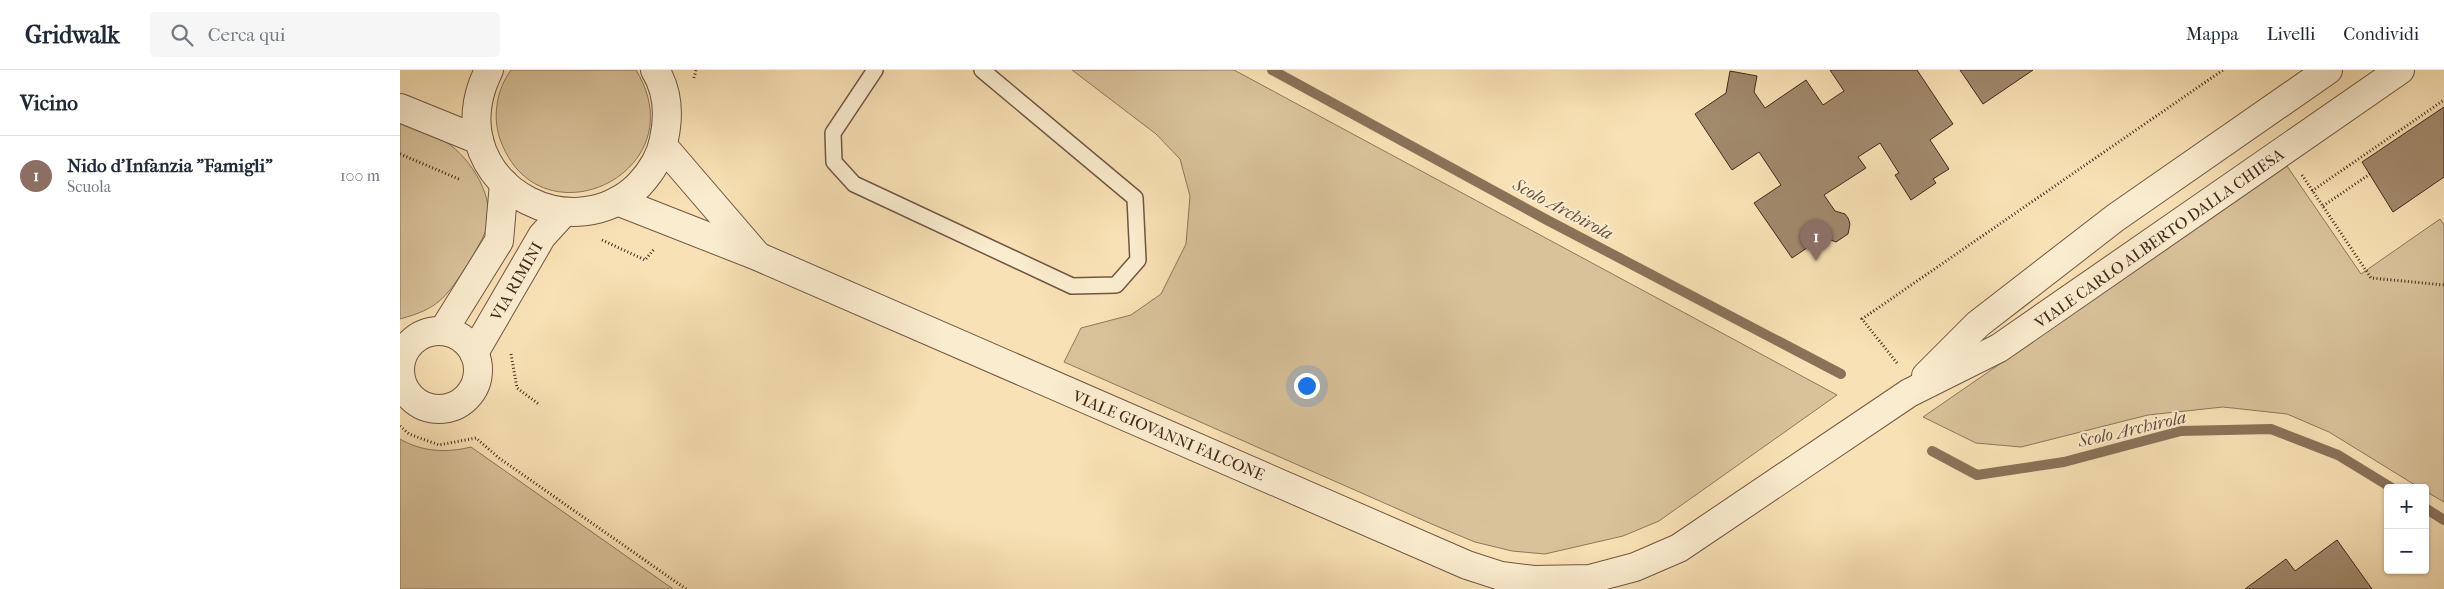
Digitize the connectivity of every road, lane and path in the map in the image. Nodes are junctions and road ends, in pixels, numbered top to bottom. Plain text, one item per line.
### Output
1 (489, 70) edge
2 (875, 70) edge
3 (982, 70) edge
4 (2223, 70) edge
5 (2328, 70) edge
6 (2400, 70) edge
7 (660, 73) edge
8 (2444, 100) edge
9 (400, 108) edge
10 (479, 140) junction
11 (663, 146) junction
12 (2285, 150) junction
13 (2370, 174) dead end
14 (504, 183) junction
15 (2312, 191) junction
16 (617, 201) junction
17 (2323, 206) junction
18 (564, 212) junction
19 (757, 256) junction
20 (2444, 285) edge
21 (400, 331) edge
22 (436, 331) junction
23 (474, 353) junction
24 (401, 380) edge
25 (1912, 390) junction
26 (400, 426) edge
27 (1590, 579) joint
28 (686, 589) edge

1 - 10 street
2 - 3 lane
4 - 25 path
5 - 25 street, VIALE CARLO ALBERTO DALLA CHIESA
6 - 12 street, VIALE CARLO ALBERTO DALLA CHIESA
7 - 11 street
8 - 15 path
9 - 10 street
10 - 14 street
11 - 16 street
11 - 19 street, VIALE GIOVANNI FALCONE
12 - 15 path
12 - 25 street, VIALE CARLO ALBERTO DALLA CHIESA
13 - 17 path
14 - 18 street
14 - 22 street
15 - 17 path
16 - 18 street
16 - 19 street, VIALE GIOVANNI FALCONE
17 - 20 path
18 - 23 street, VIA RIMINI
19 - 27 street, VIALE GIOVANNI FALCONE
21 - 22 street
22 - 23 street
22 - 24 street
23 - 24 street
25 - 27 street, VIALE CARLO ALBERTO DALLA CHIESA
26 - 28 path

